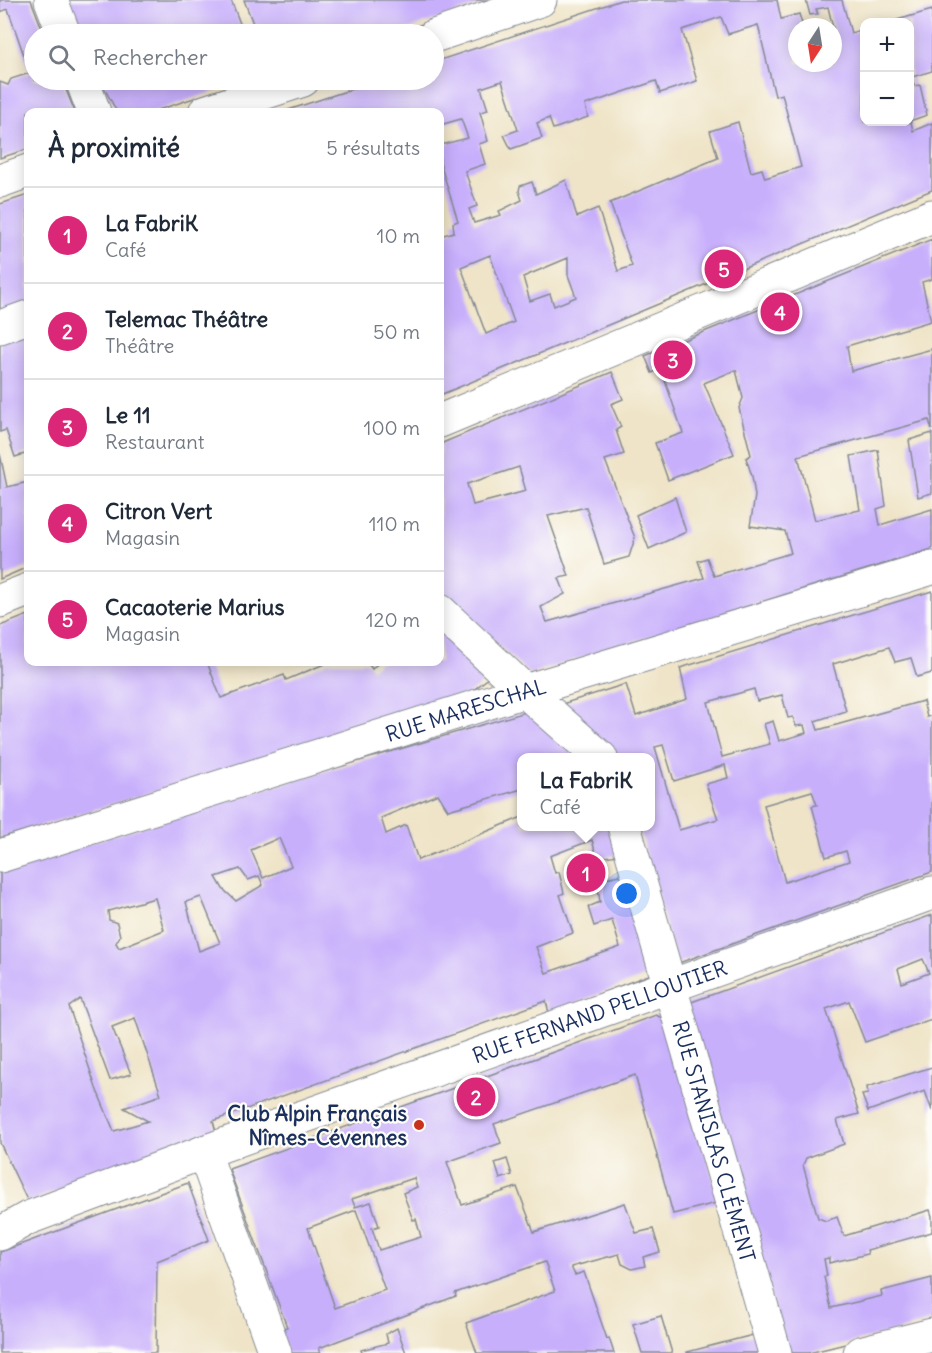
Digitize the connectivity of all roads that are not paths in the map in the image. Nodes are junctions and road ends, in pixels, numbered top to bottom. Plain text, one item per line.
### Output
1 (51, 0) edge
2 (540, 0) edge
3 (60, 24) edge
4 (444, 33) edge
5 (86, 90) edge
6 (272, 90) edge
7 (92, 108) edge
8 (217, 108) edge
9 (24, 172) edge
10 (0, 181) edge
11 (932, 216) edge
12 (24, 318) edge
13 (0, 327) edge
14 (444, 419) edge
15 (932, 568) edge
16 (24, 592) edge
17 (0, 601) edge
18 (444, 615) edge
19 (525, 691) junction
20 (596, 753) edge
21 (625, 831) edge
22 (0, 856) edge
23 (932, 893) edge
24 (670, 987) junction
25 (204, 1152) junction
26 (0, 1234) edge
27 (921, 1342) edge
28 (275, 1353) edge
29 (775, 1353) edge
30 (860, 1353) edge

1 - 3 street
2 - 4 street
5 - 7 street
6 - 8 street
9 - 10 street
11 - 14 street
12 - 13 street
15 - 19 street, RUE MARESCHAL
16 - 17 street
18 - 19 street
19 - 20 street
19 - 22 street, RUE MARESCHAL
21 - 24 street, RUE STANISLAS CLÉMENT
23 - 24 street, RUE FERNAND PELLOUTIER
24 - 25 street, RUE FERNAND PELLOUTIER
24 - 29 street, RUE STANISLAS CLÉMENT
25 - 26 street, RUE FERNAND PELLOUTIER
25 - 28 street
27 - 30 street

